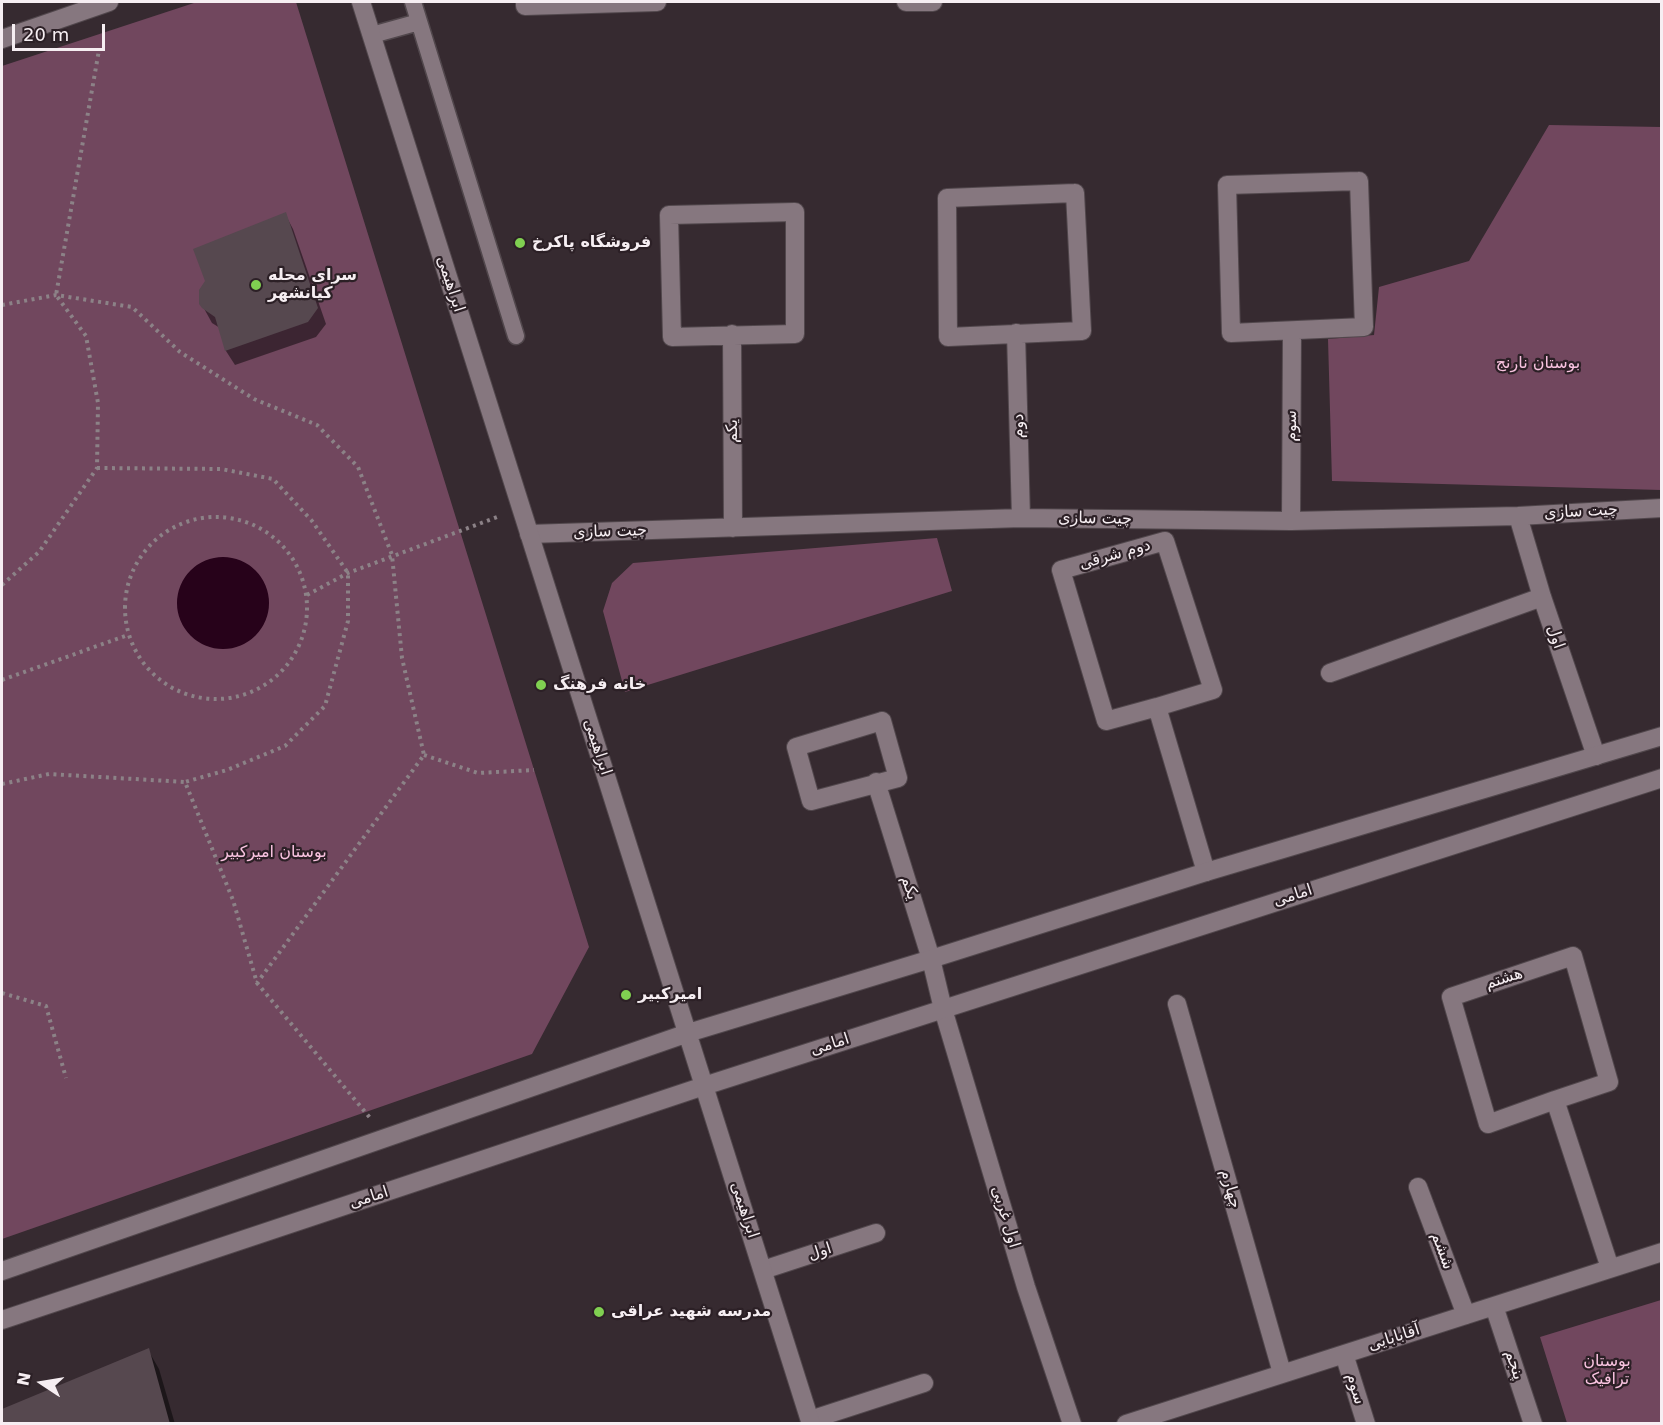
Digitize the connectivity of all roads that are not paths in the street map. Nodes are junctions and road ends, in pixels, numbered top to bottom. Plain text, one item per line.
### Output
1 (109, 2) edge
2 (361, 2) edge
3 (413, 2) edge
4 (525, 2) edge
5 (657, 2) edge
6 (906, 2) edge
7 (933, 2) edge
8 (419, 22) junction
9 (372, 36) junction
10 (2, 39) edge
11 (1292, 332) junction
12 (1017, 333) junction
13 (732, 334) junction
14 (516, 336) dead end
15 (1662, 508) edge
16 (1518, 516) junction
17 (1021, 518) junction
18 (1291, 521) junction
19 (733, 528) junction
20 (530, 534) junction
21 (1542, 597) junction
22 (1330, 673) dead end
23 (1157, 707) junction
24 (1662, 736) edge
25 (1596, 756) junction
26 (1662, 778) edge
27 (876, 782) junction
28 (1206, 872) junction
29 (931, 959) junction
30 (1177, 1004) dead end
31 (943, 1009) junction
32 (688, 1033) junction
33 (704, 1086) junction
34 (1555, 1100) junction
35 (1418, 1187) dead end
36 (876, 1233) dead end
37 (1662, 1252) edge
38 (1610, 1268) junction
39 (763, 1270) junction
40 (2, 1271) edge
41 (1494, 1306) junction
42 (1466, 1315) junction
43 (2, 1320) edge
44 (1344, 1354) junction
45 (1282, 1374) junction
46 (924, 1383) dead end
47 (811, 1422) edge
48 (1072, 1424) edge
49 (1126, 1424) edge
50 (1366, 1424) edge
51 (1533, 1424) edge

1 - 10 street
2 - 9 street, ابراهیمی
3 - 8 lane
4 - 5 street
6 - 7 street
8 - 9 lane
8 - 14 lane
9 - 20 street, ابراهیمی
11 - 11 street
11 - 18 street, سوم
12 - 12 street
12 - 17 street, دوم
13 - 13 street
13 - 19 street, یکم
15 - 16 street, چیت سازی
16 - 18 street, چیت سازی
16 - 21 street, اول
17 - 18 street, چیت سازی
17 - 19 street, چیت سازی
19 - 20 street, چیت سازی
20 - 32 street, ابراهیمی
21 - 22 street
21 - 25 street, اول
23 - 23 street, دوم شرقی
23 - 28 street
24 - 25 street
25 - 28 street
26 - 31 street, امامی
27 - 27 street
27 - 29 street, یکم
28 - 29 street
29 - 31 street, یکم
29 - 32 street
30 - 45 street, چهارم
31 - 33 street, امامی
31 - 48 street, اول غربی
32 - 33 street, ابراهیمی
32 - 40 street
33 - 39 street, ابراهیمی
33 - 43 street, امامی
34 - 34 street, هشتم
34 - 38 street
35 - 42 street, ششم
36 - 39 street, اول
37 - 38 street, آقابابایی
38 - 41 street, آقابابایی
39 - 47 street, ابراهیمی
41 - 42 street, آقابابایی
41 - 51 street, پنجم
42 - 44 street, آقابابایی
44 - 45 street, آقابابایی
44 - 50 street, سوم
45 - 49 street, آقابابایی
46 - 47 street

